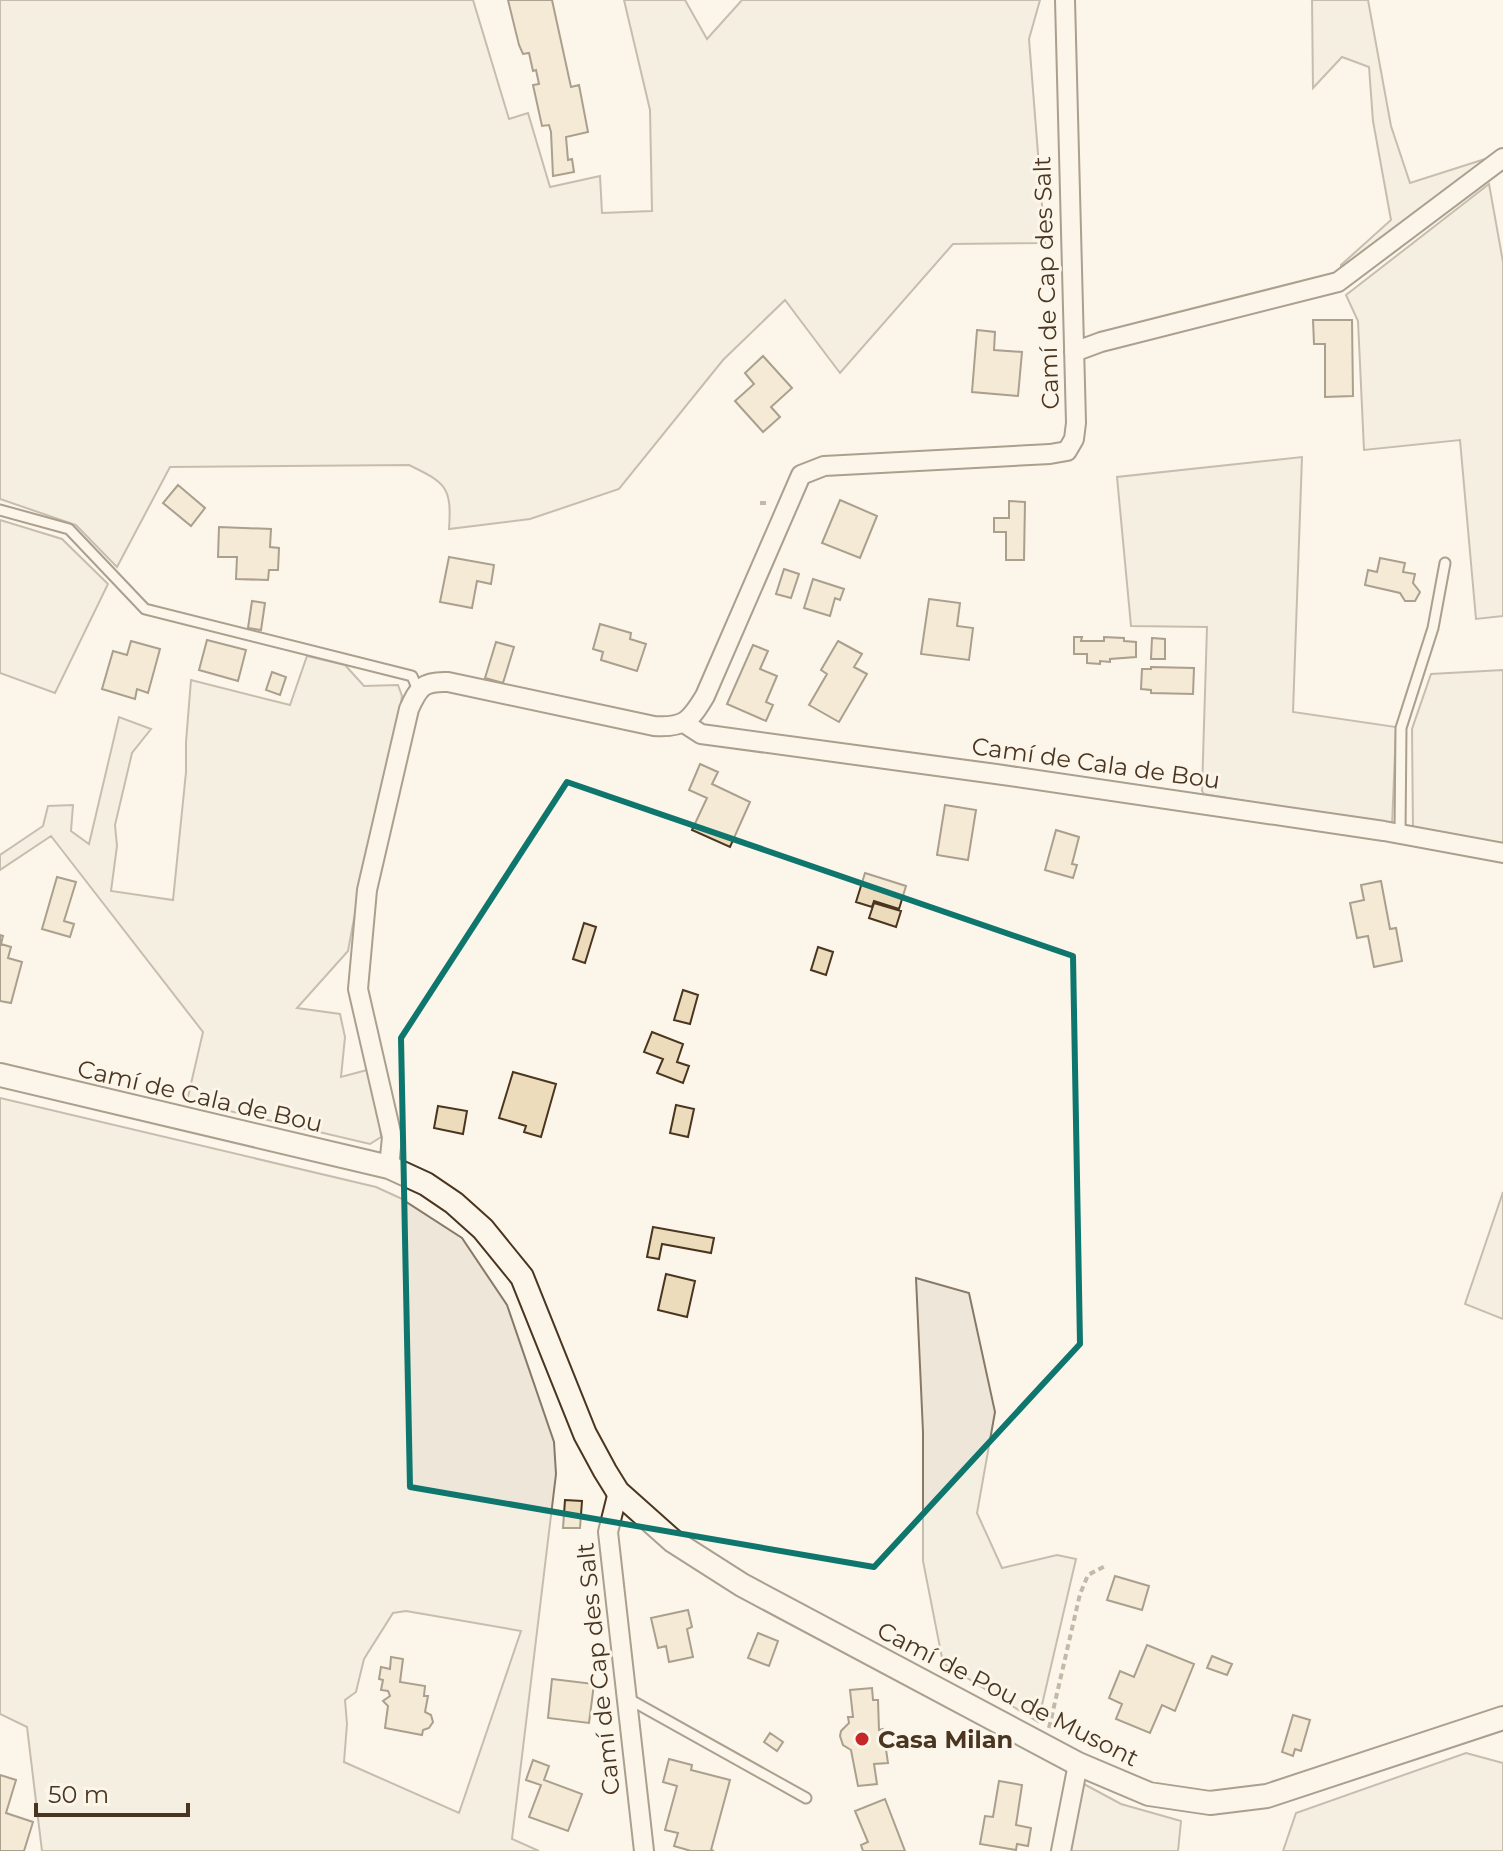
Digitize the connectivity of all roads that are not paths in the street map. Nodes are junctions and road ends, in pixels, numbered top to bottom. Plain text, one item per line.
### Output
1 (1065, 0) edge
2 (1503, 158) edge
3 (1074, 352) junction
4 (0, 510) edge
5 (1445, 563) dead end
6 (418, 690) junction
7 (684, 723) junction
8 (1400, 834) junction
9 (1503, 853) edge
10 (0, 1075) edge
11 (389, 1167) junction
12 (618, 1492) junction
13 (627, 1698) junction
14 (1503, 1718) edge
15 (1078, 1764) junction
16 (806, 1798) dead end
17 (644, 1851) edge
18 (1061, 1851) edge

1 - 3 street, Camí de Cap des Salt
2 - 3 street
3 - 7 street, Camí de Cap des Salt
4 - 6 lane
5 - 8 lane
6 - 7 street
6 - 11 street
7 - 8 street, Camí de Cala de Bou
8 - 9 street, Camí de Cala de Bou
10 - 11 street, Camí de Cala de Bou
11 - 12 street
12 - 13 street, Camí de Cap des Salt
12 - 15 street, Camí de Pou de Musont
13 - 16 lane
13 - 17 street, Camí de Cap des Salt
14 - 15 street, Camí de Pou de Musont
15 - 18 street

